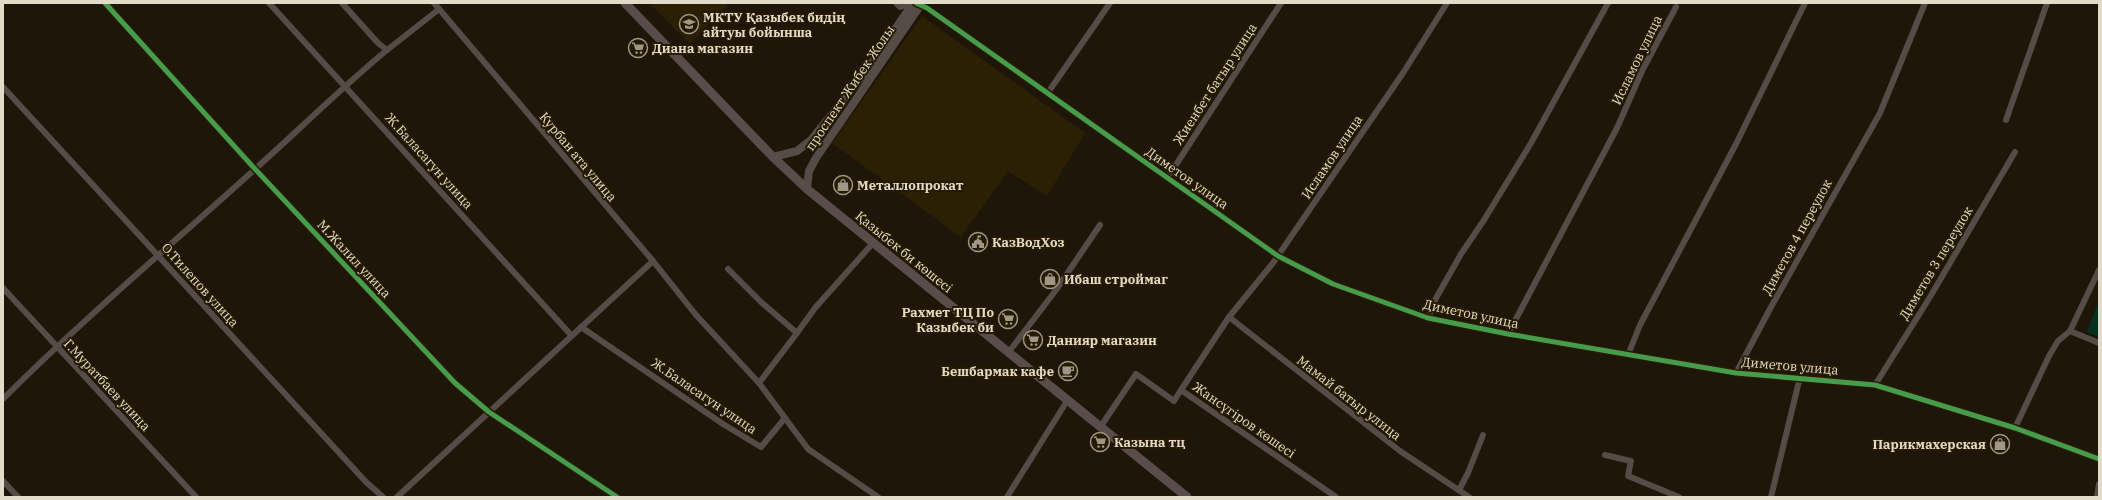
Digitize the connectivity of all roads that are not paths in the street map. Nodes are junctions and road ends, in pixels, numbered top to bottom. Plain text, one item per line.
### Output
1 (105, 3) edge
2 (269, 3) edge
3 (342, 3) edge
4 (434, 3) edge
5 (625, 3) edge
6 (896, 3) edge
7 (917, 3) edge
8 (1110, 3) edge
9 (1281, 3) edge
10 (1447, 3) edge
11 (1608, 3) edge
12 (1805, 3) edge
13 (1925, 3) edge
14 (2047, 3) edge
15 (1676, 7) dead end
16 (438, 10) junction
17 (387, 50) junction
18 (344, 86) junction
19 (3, 87) edge
20 (1047, 94) junction
21 (2006, 120) dead end
22 (2015, 152) dead end
23 (773, 157) junction
24 (255, 169) junction
25 (1168, 177) junction
26 (807, 189) junction
27 (1100, 225) dead end
28 (872, 243) junction
29 (157, 254) junction
30 (1278, 256) junction
31 (652, 261) junction
32 (728, 269) dead end
33 (2099, 270) edge
34 (3, 288) edge
35 (1229, 317) junction
36 (1428, 318) junction
37 (581, 327) junction
38 (2070, 331) junction
39 (797, 333) junction
40 (1508, 334) junction
41 (571, 335) junction
42 (2099, 342) edge
43 (56, 346) junction
44 (1008, 353) junction
45 (1628, 355) junction
46 (1736, 373) junction
47 (1800, 377) junction
48 (759, 383) junction
49 (1875, 385) junction
50 (1181, 390) junction
51 (3, 399) edge
52 (1067, 401) junction
53 (489, 412) junction
54 (785, 418) junction
55 (1101, 426) junction
56 (2015, 428) junction
57 (1483, 435) dead end
58 (1605, 455) dead end
59 (2099, 459) edge
60 (3, 482) edge
61 (2099, 484) edge
62 (1459, 490) junction
63 (18, 497) edge
64 (196, 497) edge
65 (383, 497) edge
66 (397, 497) edge
67 (617, 497) edge
68 (878, 497) edge
69 (1007, 497) edge
70 (1187, 497) edge
71 (1336, 497) edge
72 (1469, 497) edge
73 (1679, 497) edge
74 (1771, 497) edge
75 (2097, 497) edge

1 - 24 street, М.Жалил улица
2 - 18 street, Ж.Баласагун улица
3 - 17 street
4 - 16 street, Курбан ата улица
5 - 23 main road, Қазыбек би көшесі
6 - 7 street
7 - 20 street, Диметов улица
7 - 23 street, проспект Жибек Жолы
7 - 26 street, проспект Жибек Жолы
8 - 20 street
9 - 25 street, Жиенбет батыр улица
10 - 30 street, Исламов улица
11 - 36 street
12 - 45 street
13 - 46 street, Диметов 4 переулок
14 - 21 street
15 - 40 street, Исламов улица
16 - 17 street
16 - 31 street, Курбан ата улица
17 - 18 street
18 - 24 street
18 - 41 street, Ж.Баласагун улица
19 - 29 street, О.Тилепов улица
20 - 25 street, Диметов улица
22 - 49 street, Диметов 3 переулок
23 - 26 main road, Қазыбек би көшесі
24 - 29 street
24 - 53 street, М.Жалил улица
25 - 30 street, Диметов улица
26 - 28 main road, Қазыбек би көшесі
27 - 44 street
28 - 39 street
28 - 44 main road, Қазыбек би көшесі
29 - 43 street
29 - 65 street, О.Тилепов улица
30 - 35 street, Исламов улица
30 - 36 street, Диметов улица
31 - 37 street
31 - 48 street, Курбан ата улица
32 - 39 street
33 - 38 street
34 - 43 street, Г.Муратбаев улица
35 - 50 street, Исламов улица
35 - 62 street, Мамай батыр улица
36 - 40 street, Диметов улица
37 - 41 street
37 - 54 street, Ж.Баласагун улица
38 - 42 street
38 - 56 street
39 - 48 street
40 - 45 street, Диметов улица
41 - 53 street
43 - 51 street
43 - 64 street, Г.Муратбаев улица
44 - 52 main road, Қазыбек би көшесі
45 - 46 street, Диметов улица
46 - 47 street, Диметов улица
47 - 49 street, Диметов улица
47 - 74 street
48 - 54 street, Курбан ата улица
49 - 56 street, Диметов улица
50 - 55 street, Жансүгіров көшесі
50 - 71 street, Жансүгіров көшесі
52 - 55 main road, Қазыбек би көшесі
52 - 69 street
53 - 66 street
53 - 67 street, М.Жалил улица
54 - 68 street
55 - 70 main road, Қазыбек би көшесі
56 - 59 street, Диметов улица
57 - 62 street
58 - 73 street
60 - 63 street
61 - 75 street
62 - 72 street, Мамай батыр улица

